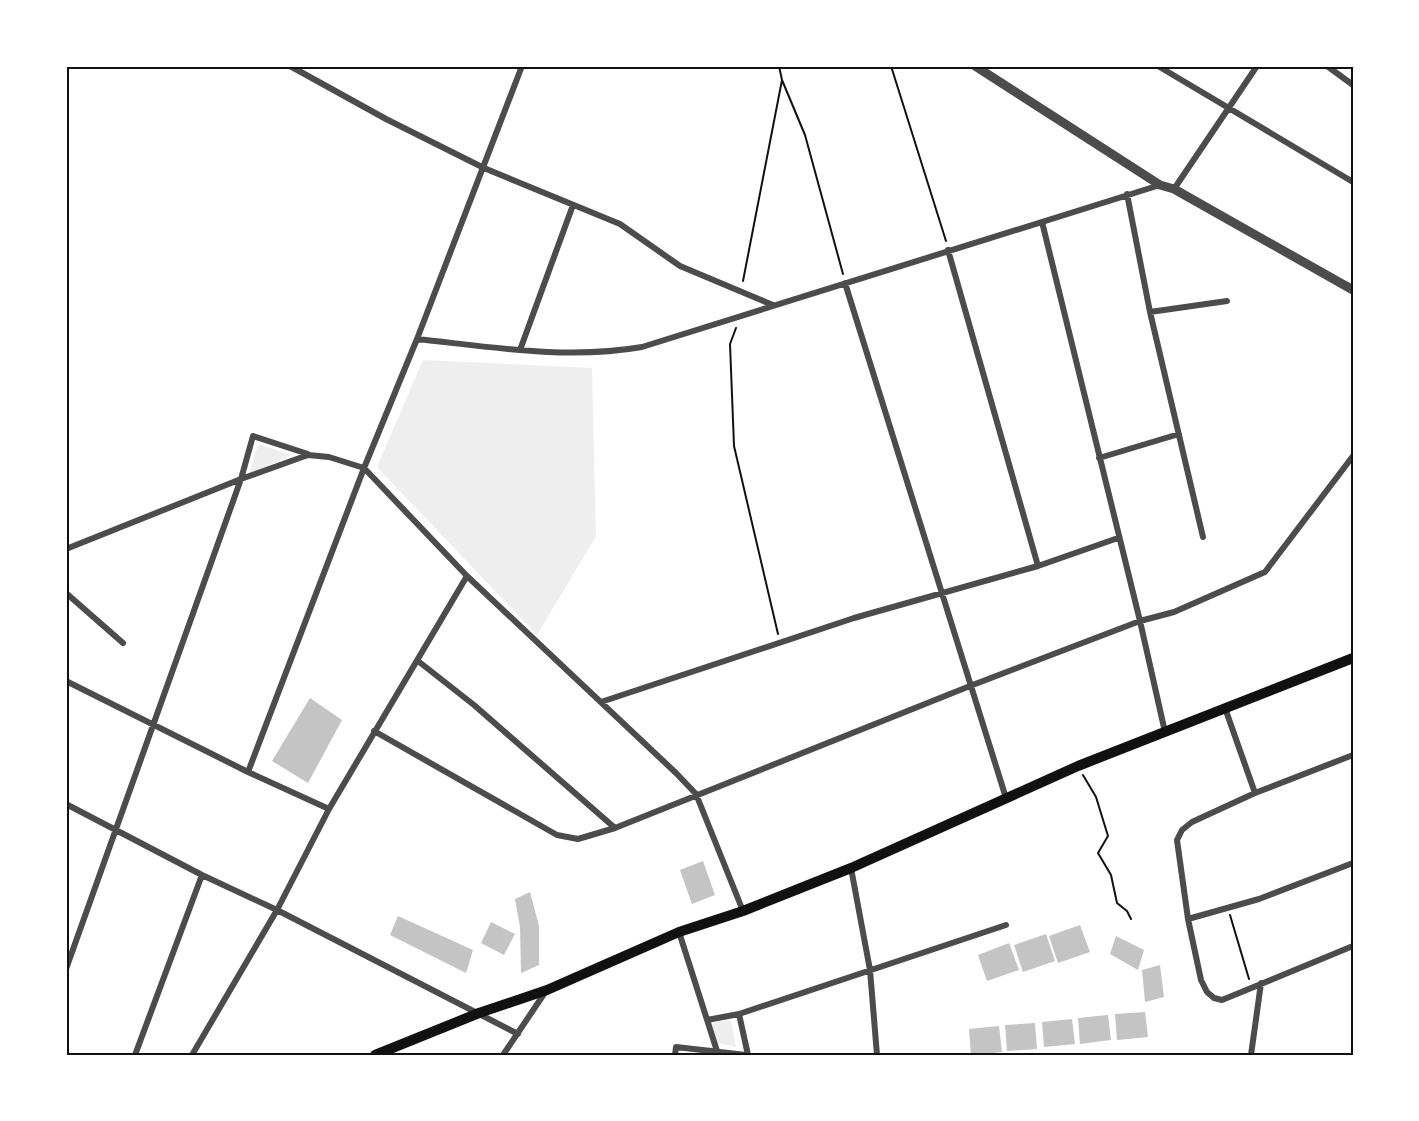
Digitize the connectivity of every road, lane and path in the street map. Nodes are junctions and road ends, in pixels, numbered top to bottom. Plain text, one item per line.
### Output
1 (290, 66) edge
2 (522, 66) edge
3 (779, 66) edge
4 (891, 66) edge
5 (975, 66) edge
6 (1158, 66) edge
7 (1257, 66) edge
8 (1327, 66) edge
9 (782, 80) junction
10 (1353, 85) edge
11 (1228, 109) junction
12 (484, 168) junction
13 (1353, 182) edge
14 (1160, 185) junction
15 (1174, 189) junction
16 (1128, 194) junction
17 (573, 205) junction
18 (1042, 222) junction
19 (948, 250) junction
20 (845, 283) junction
21 (1353, 290) edge
22 (741, 291) junction
23 (1227, 301) dead end
24 (774, 305) junction
25 (1150, 312) junction
26 (741, 316) junction
27 (417, 339) junction
28 (520, 350) junction
29 (1179, 434) junction
30 (308, 454) junction
31 (1353, 456) edge
32 (1099, 458) junction
33 (364, 468) junction
34 (241, 479) junction
35 (1203, 537) dead end
36 (1118, 538) junction
37 (66, 549) edge
38 (1038, 566) junction
39 (467, 576) junction
40 (941, 592) junction
41 (66, 593) edge
42 (1140, 621) junction
43 (780, 642) junction
44 (123, 643) dead end
45 (1353, 658) edge
46 (418, 661) junction
47 (66, 681) edge
48 (970, 686) junction
49 (601, 702) junction
50 (1225, 708) junction
51 (153, 724) junction
52 (374, 731) junction
53 (1165, 732) junction
54 (1353, 755) edge
55 (1078, 766) junction
56 (249, 772) junction
57 (696, 794) junction
58 (1255, 794) junction
59 (1006, 798) junction
60 (66, 804) edge
61 (329, 808) junction
62 (615, 828) junction
63 (116, 829) junction
64 (1353, 862) edge
65 (851, 868) junction
66 (202, 875) junction
67 (1228, 907) junction
68 (278, 910) junction
69 (743, 910) junction
70 (1131, 919) dead end
71 (1188, 919) junction
72 (1006, 925) dead end
73 (679, 932) junction
74 (1353, 946) edge
75 (66, 969) edge
76 (870, 970) junction
77 (1261, 983) junction
78 (1252, 987) junction
79 (547, 990) junction
80 (479, 1013) junction
81 (739, 1014) junction
82 (707, 1020) junction
83 (518, 1034) junction
84 (392, 1051) edge
85 (717, 1051) junction
86 (135, 1055) edge
87 (192, 1055) edge
88 (375, 1055) edge
89 (503, 1055) edge
90 (675, 1055) edge
91 (747, 1055) edge
92 (877, 1055) edge
93 (1251, 1055) edge

1 - 12 street
2 - 12 street
3 - 9 path
4 - 19 path
5 - 14 street
6 - 11 street
7 - 11 street
8 - 10 street
9 - 20 path
9 - 22 path
11 - 13 street
11 - 15 street
12 - 17 street
12 - 27 street
14 - 15 street
14 - 16 street
15 - 21 street
16 - 18 street
16 - 25 street
17 - 22 street
17 - 28 street
18 - 19 street
18 - 32 street
19 - 20 street
19 - 38 street
20 - 24 street
20 - 40 street
22 - 24 street
23 - 25 street
24 - 26 street
25 - 29 street
26 - 28 street
26 - 43 path
27 - 28 street
27 - 33 street
29 - 32 street
29 - 35 street
30 - 33 street
30 - 34 street
30 - 34 street
31 - 42 street
32 - 36 street
33 - 39 street
33 - 56 street
34 - 37 street
34 - 51 street
36 - 38 street
36 - 42 street
38 - 40 street
39 - 46 street
39 - 49 street
40 - 43 street
40 - 48 street
41 - 44 street
42 - 48 street
42 - 53 street
43 - 49 street
45 - 50 main road
46 - 52 street
46 - 62 street
47 - 51 street
48 - 57 street
48 - 59 street
49 - 57 street
50 - 53 main road
50 - 58 street
51 - 56 street
51 - 63 street
52 - 61 street
52 - 62 street
53 - 55 main road
54 - 58 street
55 - 59 main road
55 - 70 path
56 - 61 street
57 - 62 street
57 - 69 street
58 - 71 street
59 - 65 main road
60 - 63 street
61 - 68 street
63 - 66 street
63 - 75 street
64 - 67 street
65 - 69 main road
65 - 76 street
66 - 68 street
66 - 86 street
67 - 71 street
67 - 78 path
68 - 80 street
68 - 87 street
69 - 73 main road
71 - 78 street
72 - 76 street
73 - 79 main road
73 - 82 street
74 - 77 street
76 - 81 street
76 - 92 street
77 - 78 street
77 - 93 street
79 - 80 main road
79 - 83 street
80 - 83 street
80 - 84 main road
81 - 82 street
81 - 91 street
82 - 85 street
83 - 89 street
84 - 88 main road
85 - 90 street
85 - 91 street

